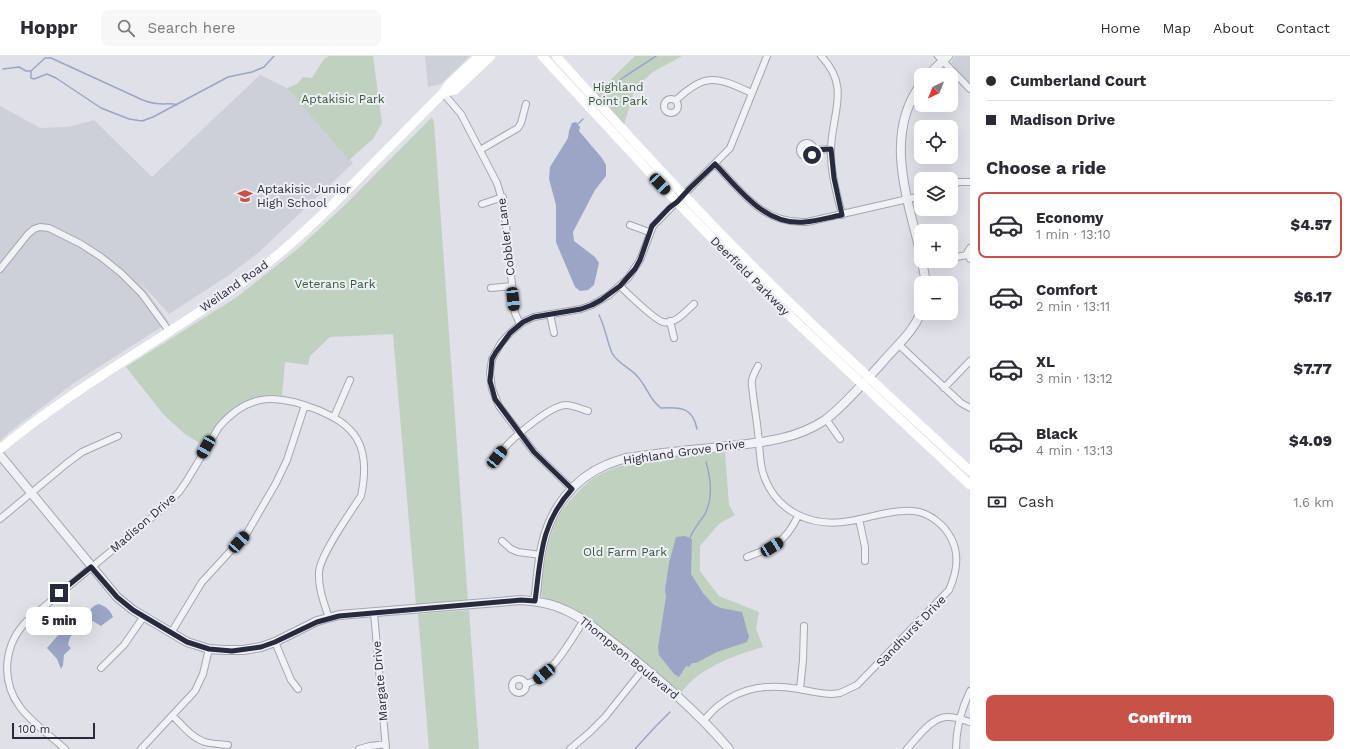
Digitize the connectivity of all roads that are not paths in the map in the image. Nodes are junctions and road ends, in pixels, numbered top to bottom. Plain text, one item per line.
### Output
1 (479, 56) edge
2 (490, 56) edge
3 (542, 56) edge
4 (556, 56) edge
5 (767, 56) edge
6 (821, 56) edge
7 (943, 58) edge
8 (934, 68) edge
9 (970, 89) edge
10 (752, 92) junction
11 (443, 93) junction
12 (914, 95) edge
13 (676, 100) dead end
14 (526, 104) dead end
15 (831, 149) junction
16 (480, 150) junction
17 (815, 150) dead end
18 (715, 164) junction
19 (958, 182) edge
20 (970, 182) edge
21 (683, 195) junction
22 (502, 197) junction
23 (914, 198) edge
24 (908, 200) junction
25 (677, 202) junction
26 (482, 204) dead end
27 (842, 215) junction
28 (630, 225) dead end
29 (914, 225) edge
30 (649, 232) junction
31 (970, 248) edge
32 (968, 257) edge
33 (958, 258) edge
34 (0, 269) edge
35 (512, 286) junction
36 (620, 286) junction
37 (491, 288) dead end
38 (694, 304) dead end
39 (550, 314) junction
40 (918, 320) edge
41 (670, 321) junction
42 (520, 324) junction
43 (169, 331) junction
44 (554, 333) dead end
45 (674, 338) dead end
46 (898, 344) junction
47 (970, 361) edge
48 (758, 366) dead end
49 (869, 376) junction
50 (350, 380) dead end
51 (862, 384) junction
52 (944, 388) junction
53 (305, 405) junction
54 (970, 408) edge
55 (588, 411) dead end
56 (334, 417) junction
57 (826, 419) junction
58 (520, 433) junction
59 (118, 436) dead end
60 (840, 439) dead end
61 (759, 442) junction
62 (0, 449) edge
63 (0, 455) edge
64 (497, 457) dead end
65 (970, 471) edge
66 (970, 485) edge
67 (572, 489) junction
68 (31, 493) junction
69 (798, 516) junction
70 (0, 519) edge
71 (860, 519) junction
72 (502, 541) dead end
73 (541, 555) junction
74 (747, 557) dead end
75 (865, 561) dead end
76 (91, 567) junction
77 (535, 601) junction
78 (374, 612) junction
79 (144, 616) junction
80 (329, 618) junction
81 (584, 620) junction
82 (804, 626) dead end
83 (171, 633) junction
84 (275, 642) junction
85 (209, 649) junction
86 (645, 667) junction
87 (101, 668) dead end
88 (0, 670) edge
89 (7, 670) junction
90 (526, 684) dead end
91 (298, 689) dead end
92 (800, 689) junction
93 (970, 691) edge
94 (173, 716) junction
95 (959, 719) junction
96 (703, 721) junction
97 (970, 722) edge
98 (228, 745) dead end
99 (386, 747) edge
100 (65, 749) edge
101 (141, 749) edge
102 (359, 749) edge
103 (570, 749) edge
104 (729, 749) edge
105 (907, 749) edge
106 (956, 749) edge

1 - 11 main road, Weiland Road
2 - 11 main road, Weiland Road
3 - 25 main road, Deerfield Parkway
4 - 21 main road, Deerfield Parkway
5 - 10 street
6 - 15 street
7 - 8 street
7 - 9 street
10 - 13 street
10 - 18 street
11 - 16 street, Cobbler Lane
11 - 43 main road, Weiland Road
12 - 24 street
14 - 16 street
15 - 17 street
15 - 27 street
16 - 22 street, Cobbler Lane
18 - 21 street
18 - 27 street
19 - 20 street
21 - 25 street
21 - 49 main road, Deerfield Parkway
22 - 26 street
22 - 35 street, Cobbler Lane
23 - 24 street
24 - 27 street
24 - 29 street
25 - 30 street
25 - 51 main road, Deerfield Parkway
28 - 30 street
30 - 36 street
31 - 32 street
32 - 33 street
34 - 43 street
35 - 37 street
35 - 42 street, Cobbler Lane
36 - 39 street
36 - 41 street
38 - 41 street
39 - 42 street
39 - 44 street
40 - 46 street, Highland Grove Drive
41 - 45 street
42 - 58 street
43 - 62 main road, Weiland Road
46 - 49 street, Highland Grove Drive
46 - 52 street
47 - 52 street
48 - 61 street, Sandhurst Drive
49 - 51 street, Highland Grove Drive
49 - 65 main road, Deerfield Parkway
50 - 56 street
51 - 57 street, Highland Grove Drive
51 - 66 main road, Deerfield Parkway
52 - 54 street
53 - 56 street, Madison Drive
53 - 76 street, Madison Drive
53 - 83 street
55 - 58 street
56 - 80 street, Madison Drive
57 - 60 street
57 - 61 street, Highland Grove Drive
58 - 64 street
58 - 67 street
59 - 68 street
61 - 67 street, Highland Grove Drive
61 - 69 street, Sandhurst Drive
63 - 68 street, Thompson Boulevard
67 - 73 street, Highland Grove Drive
68 - 70 street
68 - 76 street, Thompson Boulevard
69 - 71 street, Sandhurst Drive
69 - 74 street
71 - 75 street
71 - 92 street, Sandhurst Drive
72 - 73 street
73 - 77 street, Highland Grove Drive
76 - 79 street, Thompson Boulevard
76 - 89 street, Madison Drive
77 - 78 street, Thompson Boulevard
77 - 81 street, Thompson Boulevard
78 - 80 street, Thompson Boulevard
78 - 99 street, Margate Drive
79 - 83 street, Thompson Boulevard
79 - 87 street
80 - 84 street, Thompson Boulevard
81 - 86 street, Thompson Boulevard
81 - 90 street
82 - 92 street
83 - 85 street, Thompson Boulevard
84 - 85 street, Thompson Boulevard
84 - 91 street
85 - 94 street
86 - 96 street, Thompson Boulevard
86 - 103 street
88 - 89 street
89 - 100 street, Madison Drive
92 - 96 street, Sandhurst Drive
93 - 95 street
94 - 98 street
94 - 101 street
95 - 97 street
95 - 105 street
95 - 106 street
96 - 104 street, Thompson Boulevard
99 - 102 street

